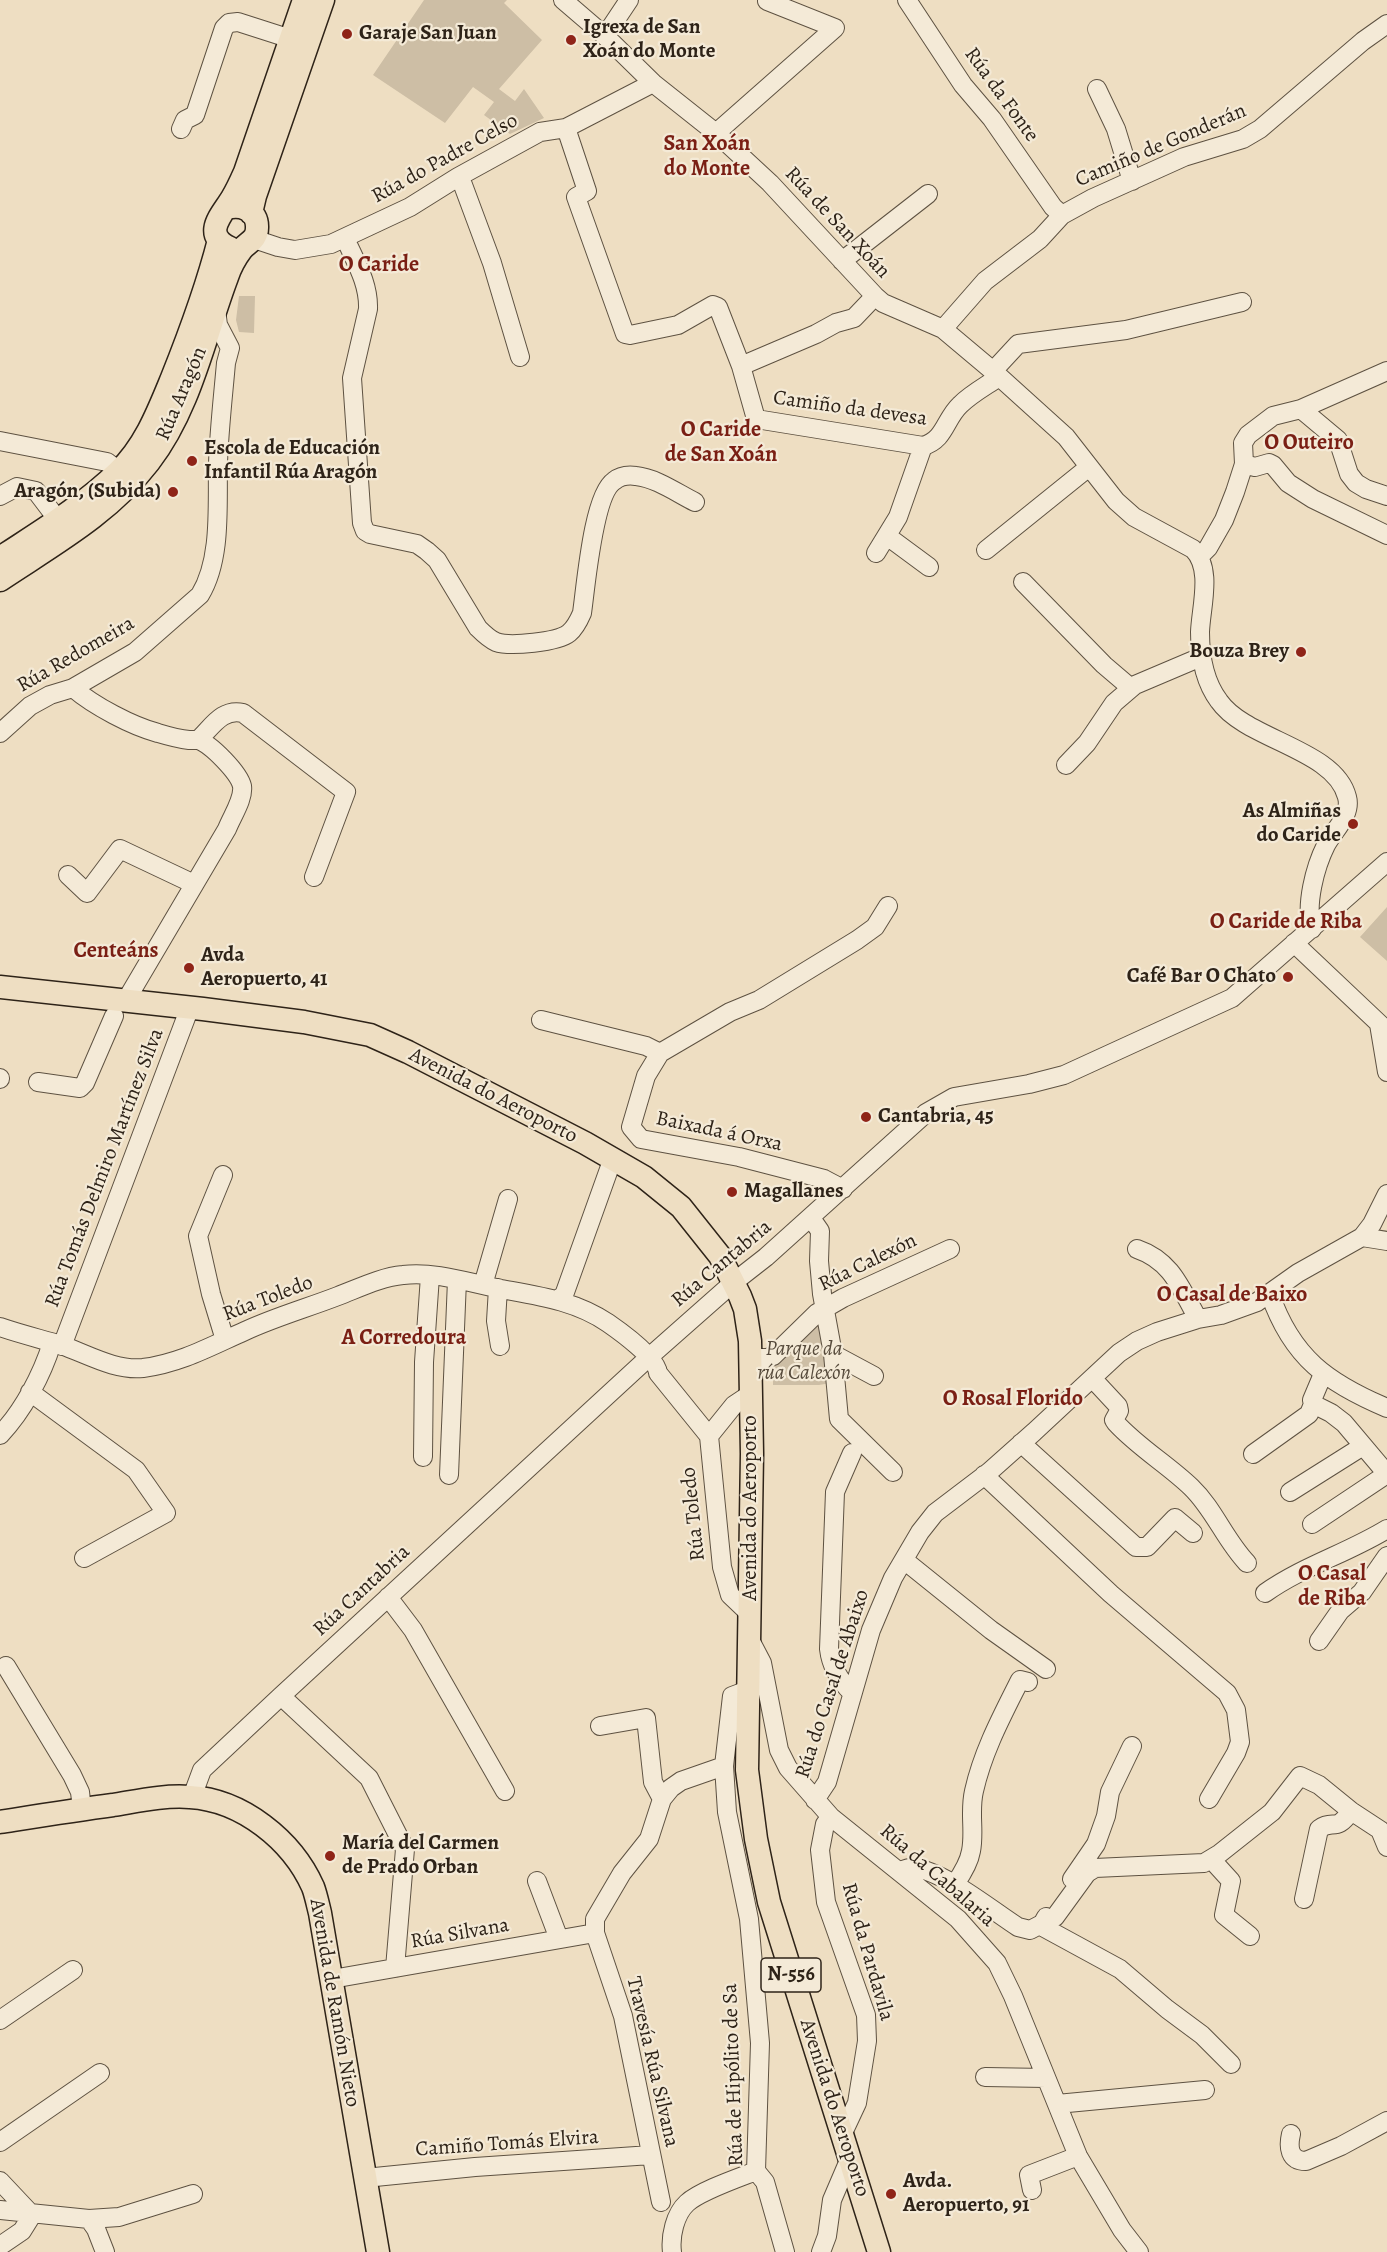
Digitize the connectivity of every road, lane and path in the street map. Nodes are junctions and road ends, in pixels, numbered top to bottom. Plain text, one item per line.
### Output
1 (304, 0) edge
2 (323, 0) edge
3 (563, 0) edge
4 (629, 0) edge
5 (907, 0) edge
6 (767, 1) edge
7 (1387, 24) edge
8 (605, 36) junction
9 (291, 39) junction
10 (653, 83) junction
11 (1097, 89) dead end
12 (566, 128) junction
13 (181, 129) dead end
14 (716, 133) junction
15 (458, 177) junction
16 (1132, 181) junction
17 (928, 194) dead end
18 (225, 209) junction
19 (251, 213) junction
20 (1062, 215) junction
21 (345, 238) junction
22 (219, 240) junction
23 (249, 243) junction
24 (842, 261) junction
25 (874, 296) junction
26 (1242, 302) dead end
27 (216, 310) junction
28 (943, 329) junction
29 (520, 357) dead end
30 (741, 366) junction
31 (1387, 371) edge
32 (996, 374) junction
33 (1300, 410) junction
34 (0, 441) edge
35 (923, 446) junction
36 (1244, 464) junction
37 (1089, 467) junction
38 (119, 471) junction
39 (0, 496) edge
40 (1387, 496) edge
41 (695, 502) dead end
42 (58, 520) junction
43 (1387, 535) edge
44 (887, 536) junction
45 (986, 549) dead end
46 (876, 553) dead end
47 (1200, 556) junction
48 (0, 558) edge
49 (929, 567) dead end
50 (0, 580) edge
51 (1023, 582) dead end
52 (1201, 657) junction
53 (73, 688) junction
54 (1131, 688) junction
55 (0, 733) edge
56 (198, 740) junction
57 (1066, 765) dead end
58 (1387, 862) edge
59 (68, 875) dead end
60 (314, 877) dead end
61 (194, 884) junction
62 (888, 906) dead end
63 (1312, 929) junction
64 (1294, 944) junction
65 (0, 987) edge
66 (190, 1007) junction
67 (119, 1009) junction
68 (541, 1020) dead end
69 (1383, 1027) edge
70 (660, 1053) junction
71 (1387, 1072) edge
72 (38, 1082) dead end
73 (613, 1158) junction
74 (223, 1175) dead end
75 (843, 1189) junction
76 (1387, 1194) edge
77 (508, 1199) dead end
78 (811, 1218) junction
79 (1362, 1238) junction
80 (1387, 1241) edge
81 (950, 1249) dead end
82 (1137, 1250) dead end
83 (430, 1276) junction
84 (457, 1280) junction
85 (734, 1282) junction
86 (491, 1287) junction
87 (1270, 1294) junction
88 (558, 1299) junction
89 (824, 1309) junction
90 (1198, 1319) junction
91 (2, 1332) edge
92 (225, 1340) junction
93 (57, 1344) junction
94 (500, 1346) dead end
95 (832, 1354) junction
96 (648, 1358) junction
97 (751, 1358) junction
98 (1323, 1374) junction
99 (874, 1376) dead end
100 (1092, 1378) junction
101 (30, 1392) junction
102 (752, 1393) junction
103 (1313, 1404) junction
104 (1387, 1408) edge
105 (0, 1435) edge
106 (709, 1436) junction
107 (1021, 1443) junction
108 (1363, 1446) junction
109 (852, 1453) dead end
110 (1253, 1454) dead end
111 (423, 1457) dead end
112 (894, 1472) dead end
113 (1387, 1474) edge
114 (449, 1475) dead end
115 (984, 1475) junction
116 (1290, 1492) dead end
117 (1312, 1524) dead end
118 (1387, 1529) edge
119 (1193, 1533) dead end
120 (1387, 1556) edge
121 (84, 1558) dead end
122 (904, 1560) junction
123 (1247, 1563) dead end
124 (1265, 1593) dead end
125 (388, 1597) junction
126 (751, 1615) junction
127 (750, 1640) junction
128 (1318, 1641) dead end
129 (6, 1666) dead end
130 (1046, 1669) dead end
131 (1028, 1682) dead end
132 (748, 1690) junction
133 (852, 1693) junction
134 (281, 1696) junction
135 (600, 1726) dead end
136 (1132, 1746) dead end
137 (724, 1766) junction
138 (505, 1791) dead end
139 (192, 1797) junction
140 (662, 1799) junction
141 (1209, 1799) dead end
142 (815, 1800) junction
143 (82, 1809) junction
144 (1351, 1811) junction
145 (831, 1817) junction
146 (0, 1822) edge
147 (1387, 1847) edge
148 (1211, 1859) junction
149 (900, 1871) junction
150 (537, 1881) dead end
151 (956, 1884) junction
152 (1304, 1899) dead end
153 (1041, 1926) junction
154 (595, 1933) junction
155 (1250, 1936) dead end
156 (559, 1939) junction
157 (395, 1968) junction
158 (73, 1971) dead end
159 (332, 1978) junction
160 (0, 2020) edge
161 (1231, 2064) dead end
162 (100, 2073) dead end
163 (985, 2076) dead end
164 (1046, 2078) junction
165 (1205, 2090) dead end
166 (1057, 2104) junction
167 (1387, 2121) edge
168 (1291, 2134) dead end
169 (842, 2135) junction
170 (0, 2142) edge
171 (651, 2156) junction
172 (1078, 2156) junction
173 (850, 2158) junction
174 (756, 2171) junction
175 (365, 2178) junction
176 (0, 2181) edge
177 (1032, 2190) dead end
178 (193, 2194) dead end
179 (661, 2202) dead end
180 (0, 2211) edge
181 (32, 2215) junction
182 (89, 2219) junction
183 (0, 2246) edge
184 (105, 2252) edge
185 (378, 2252) edge
186 (672, 2252) edge
187 (785, 2252) edge
188 (821, 2252) edge
189 (879, 2252) edge
190 (1139, 2252) edge

1 - 9 main road, Rúa Aragón
2 - 19 main road
3 - 8 street, Rúa de San Xoán
4 - 8 street
5 - 20 street, Rúa da Fonte
6 - 14 street
7 - 16 street, Camiño de Gonderán
8 - 10 street, Rúa de San Xoán
9 - 13 street
9 - 18 main road, Rúa Aragón
10 - 12 street, Rúa do Padre Celso
10 - 14 street, Rúa de San Xoán
11 - 16 street
12 - 15 street, Rúa do Padre Celso
12 - 30 street, Camiño da devesa
14 - 24 street, Rúa de San Xoán
15 - 21 street, Rúa do Padre Celso
15 - 29 street
16 - 20 street, Camiño de Gonderán
17 - 24 street
18 - 19 main road
18 - 22 main road, Rúa Aragón
19 - 23 main road
20 - 28 street
21 - 23 street, Rúa do Padre Celso
21 - 41 street
22 - 23 main road
22 - 38 main road, Rúa Aragón
23 - 27 main road, Rúa Aragón
24 - 25 street, Rúa de San Xoán
25 - 28 street, Rúa de San Xoán
25 - 30 street
26 - 32 street
27 - 50 main road, Rúa Aragón
27 - 53 street, Rúa Redomeira
28 - 32 street, Rúa de San Xoán
30 - 35 street, Camiño da devesa
31 - 33 street
32 - 35 street, Camiño da devesa
32 - 37 street, Rúa de San Xoán
33 - 36 street
33 - 40 street
34 - 38 street
35 - 44 street, Camiño da devesa
36 - 43 street
36 - 47 street
37 - 45 street
37 - 47 street, Rúa de San Xoán
38 - 42 main road, Rúa Aragón
39 - 42 street
42 - 48 main road, Rúa Aragón
44 - 46 street, Camiño da devesa
44 - 49 street
47 - 52 street
51 - 54 street
52 - 54 street
52 - 63 street
53 - 55 street, Rúa Redomeira
53 - 56 street
54 - 57 street
56 - 60 street
56 - 61 street
58 - 63 street, Rúa Cantabria
59 - 61 street
61 - 67 street
62 - 70 street, Baixada á Orxa
63 - 64 street, Rúa Cantabria
64 - 69 street
64 - 75 street, Rúa Cantabria
65 - 67 main road, Avenida do Aeroporto
66 - 67 main road, Avenida do Aeroporto
66 - 73 main road, Avenida do Aeroporto
66 - 93 street, Rúa Tomás Delmiro Martínez Silva
67 - 72 street
68 - 70 street
69 - 71 street
70 - 75 street, Baixada á Orxa
73 - 85 main road, Avenida do Aeroporto
73 - 88 street
74 - 92 street
75 - 78 street, Rúa Cantabria
76 - 79 street, Rúa do Casal de Abaixo
77 - 86 street
78 - 85 street, Rúa Cantabria
78 - 89 street
79 - 80 street
79 - 87 street, Rúa do Casal de Abaixo
81 - 89 street, Rúa Calexón
82 - 90 street
83 - 84 street, Rúa Toledo
83 - 92 street, Rúa Toledo
83 - 111 street
84 - 86 street, Rúa Toledo
84 - 114 street
85 - 96 street, Rúa Cantabria
85 - 97 main road, Avenida do Aeroporto
86 - 88 street, Rúa Toledo
86 - 94 street
87 - 90 street, Rúa do Casal de Abaixo
87 - 98 street
88 - 96 street, Rúa Toledo
89 - 95 street
89 - 97 street, Rúa Calexón
90 - 100 street, Rúa do Casal de Abaixo
91 - 93 street, Rúa Toledo
92 - 93 street, Rúa Toledo
93 - 101 street, Rúa Tomás Delmiro Martínez Silva
95 - 99 street
95 - 112 street
96 - 106 street, Rúa Toledo
96 - 125 street, Rúa Cantabria
97 - 102 main road, Avenida do Aeroporto
98 - 103 street
98 - 104 street
100 - 107 street, Rúa do Casal de Abaixo
100 - 123 street
101 - 105 street, Rúa Tomás Delmiro Martínez Silva
101 - 121 street
102 - 106 street, Rúa Toledo
102 - 126 main road, Avenida do Aeroporto
103 - 108 street
103 - 110 street
106 - 126 street, Rúa Toledo
107 - 115 street, Rúa do Casal de Abaixo
107 - 119 street
108 - 113 street
108 - 116 street
109 - 133 street
113 - 117 street
115 - 122 street, Rúa do Casal de Abaixo
115 - 141 street
118 - 124 street
120 - 128 street
122 - 130 street
122 - 133 street, Rúa do Casal de Abaixo
125 - 134 street, Rúa Cantabria
125 - 138 street
126 - 127 main road, Avenida do Aeroporto
127 - 132 main road, Avenida do Aeroporto
127 - 142 street, Rúa da Cabalaria
129 - 143 street
131 - 151 street
132 - 137 street, Rúa de Hipólito de Sa
132 - 169 main road, Avenida do Aeroporto / N-556
133 - 142 street, Rúa do Casal de Abaixo
134 - 139 street, Rúa Cantabria
134 - 157 street
135 - 140 street
136 - 153 street
137 - 140 street
137 - 174 street, Rúa de Hipólito de Sa
139 - 143 main road, Avenida de Ramón Nieto
139 - 159 main road, Avenida de Ramón Nieto
140 - 154 street
142 - 145 street, Rúa da Cabalaria
143 - 146 main road, Avenida de Ramón Nieto
144 - 147 street
144 - 148 street
144 - 152 street
145 - 149 street, Rúa da Cabalaria
145 - 169 street, Rúa da Pardavila
148 - 153 street
148 - 155 street
149 - 151 street
149 - 164 street, Rúa da Cabalaria
150 - 156 street
151 - 153 street
153 - 161 street
154 - 156 street, Rúa Silvana
154 - 171 street, Travesía Rúa Silvana
156 - 157 street, Rúa Silvana
157 - 159 street, Rúa Silvana
158 - 160 street
159 - 175 main road, Avenida de Ramón Nieto
162 - 170 street
163 - 164 street
164 - 166 street, Rúa da Cabalaria
165 - 166 street
166 - 172 street, Rúa da Cabalaria
167 - 168 street
169 - 173 main road, Avenida do Aeroporto / N-556
171 - 175 street, Camiño Tomás Elvira
171 - 179 street, Travesía Rúa Silvana
172 - 177 street
172 - 190 street, Rúa da Cabalaria
173 - 188 street
173 - 189 main road, Avenida do Aeroporto / N-556
174 - 186 street
174 - 187 street, Rúa de Hipólito de Sa
175 - 185 main road, Avenida de Ramón Nieto
176 - 181 street
178 - 182 street
180 - 181 street
181 - 182 street
181 - 183 street
182 - 184 street

